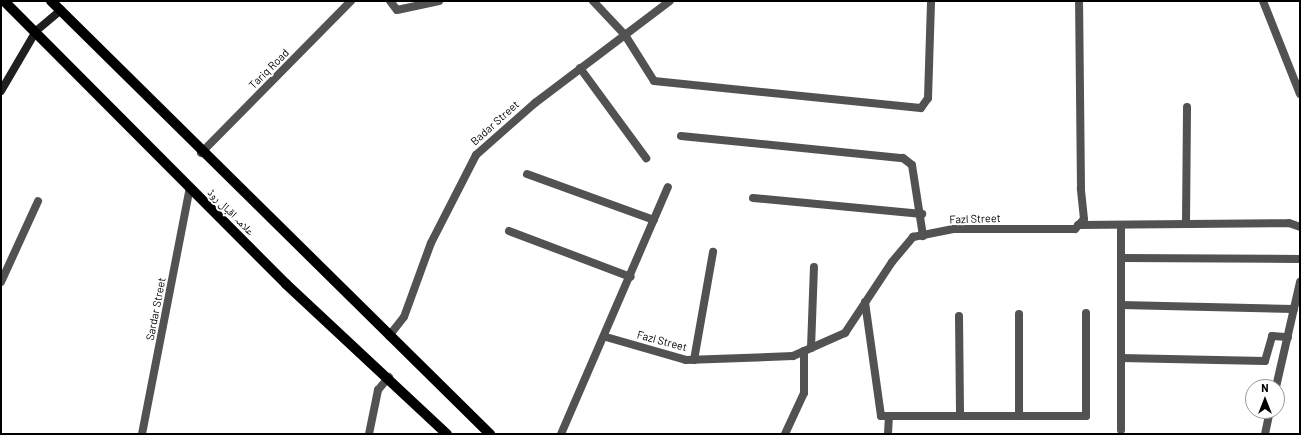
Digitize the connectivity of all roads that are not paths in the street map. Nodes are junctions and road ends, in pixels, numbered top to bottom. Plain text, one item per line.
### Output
1 (4, 1) edge
2 (51, 1) edge
3 (351, 1) edge
4 (390, 1) edge
5 (439, 1) edge
6 (593, 1) edge
7 (670, 1) edge
8 (931, 1) edge
9 (1079, 1) edge
10 (1263, 1) edge
11 (61, 10) junction
12 (36, 31) junction
13 (625, 35) junction
14 (580, 68) junction
15 (1, 91) edge
16 (1300, 94) edge
17 (1187, 107) dead end
18 (681, 136) dead end
19 (201, 153) junction
20 (646, 158) dead end
21 (527, 174) dead end
22 (668, 187) dead end
23 (190, 188) junction
24 (753, 198) dead end
25 (38, 201) dead end
26 (922, 214) junction
27 (654, 220) junction
28 (1186, 224) junction
29 (1078, 225) junction
30 (1121, 225) junction
31 (1300, 227) edge
32 (509, 231) dead end
33 (923, 236) junction
34 (713, 252) dead end
35 (1121, 258) junction
36 (1300, 259) edge
37 (814, 266) dead end
38 (631, 277) junction
39 (1, 282) edge
40 (1300, 282) edge
41 (865, 302) junction
42 (1121, 304) junction
43 (1294, 309) junction
44 (1019, 314) dead end
45 (1086, 314) dead end
46 (959, 316) dead end
47 (389, 336) junction
48 (606, 336) junction
49 (1288, 336) junction
50 (808, 350) junction
51 (1121, 358) junction
52 (694, 360) junction
53 (389, 377) junction
54 (1278, 379) edge
55 (889, 416) junction
56 (960, 416) junction
57 (1019, 416) junction
58 (1268, 419) edge
59 (1121, 430) dead end
60 (142, 434) edge
61 (369, 434) edge
62 (447, 434) edge
63 (490, 434) edge
64 (561, 434) edge
65 (785, 434) edge
66 (888, 434) edge
67 (1265, 434) edge

1 - 12 main road, علامہ اقبال روڈ
2 - 11 main road, علامہ اقبال روڈ
3 - 19 street, Tariq Road
4 - 5 street
6 - 13 street
7 - 13 street, Badar Street
8 - 13 street
9 - 29 street
10 - 16 street
11 - 12 street
11 - 19 main road, علامہ اقبال روڈ
12 - 15 street
12 - 23 main road, علامہ اقبال روڈ
13 - 14 street, Badar Street
14 - 20 street
14 - 47 street, Badar Street
17 - 28 street
18 - 26 street
19 - 47 main road, علامہ اقبال روڈ
21 - 27 street
22 - 27 street
23 - 53 main road, علامہ اقبال روڈ
23 - 60 street, Sardar Street
24 - 26 street
25 - 39 street
26 - 33 street
27 - 38 street
28 - 30 street
28 - 31 street
29 - 30 street
29 - 33 street, Fazl Street
30 - 35 street
32 - 38 street
33 - 41 street, Fazl Street
34 - 52 street
35 - 36 street
35 - 42 street
37 - 50 street
38 - 48 street
40 - 43 street
41 - 50 street, Fazl Street
41 - 55 street
42 - 43 street
42 - 51 street
43 - 49 street
44 - 57 street
45 - 57 street
46 - 56 street
47 - 63 main road, علامہ اقبال روڈ
48 - 52 street, Fazl Street
48 - 64 street
49 - 51 street
49 - 54 street
50 - 52 street, Fazl Street
50 - 65 street
51 - 59 street
53 - 61 street
53 - 62 main road, علامہ اقبال روڈ
55 - 56 street
55 - 66 street
56 - 57 street
58 - 67 street

